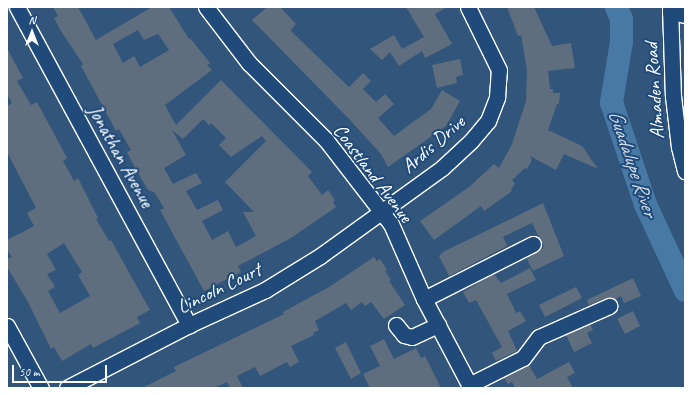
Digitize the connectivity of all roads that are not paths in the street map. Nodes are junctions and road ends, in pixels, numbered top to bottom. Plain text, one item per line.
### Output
1 (17, 7) edge
2 (206, 7) edge
3 (468, 7) edge
4 (670, 10) edge
5 (685, 14) edge
6 (685, 170) edge
7 (382, 211) junction
8 (533, 244) dead end
9 (424, 299) junction
10 (609, 306) dead end
11 (189, 325) junction
12 (396, 325) dead end
13 (438, 325) junction
14 (7, 326) edge
15 (470, 386) edge
16 (40, 388) edge
17 (67, 388) edge

1 - 11 street, Jonathan Avenue
2 - 7 street, Coastland Avenue
3 - 7 street, Ardis Drive
4 - 5 street
4 - 6 street, Almaden Road
7 - 9 street, Coastland Avenue
7 - 11 street, Lincoln Court
8 - 9 street
9 - 13 street, Coastland Avenue
10 - 15 street
11 - 17 street, Lincoln Court
12 - 13 street
13 - 15 street, Coastland Avenue
14 - 16 street

